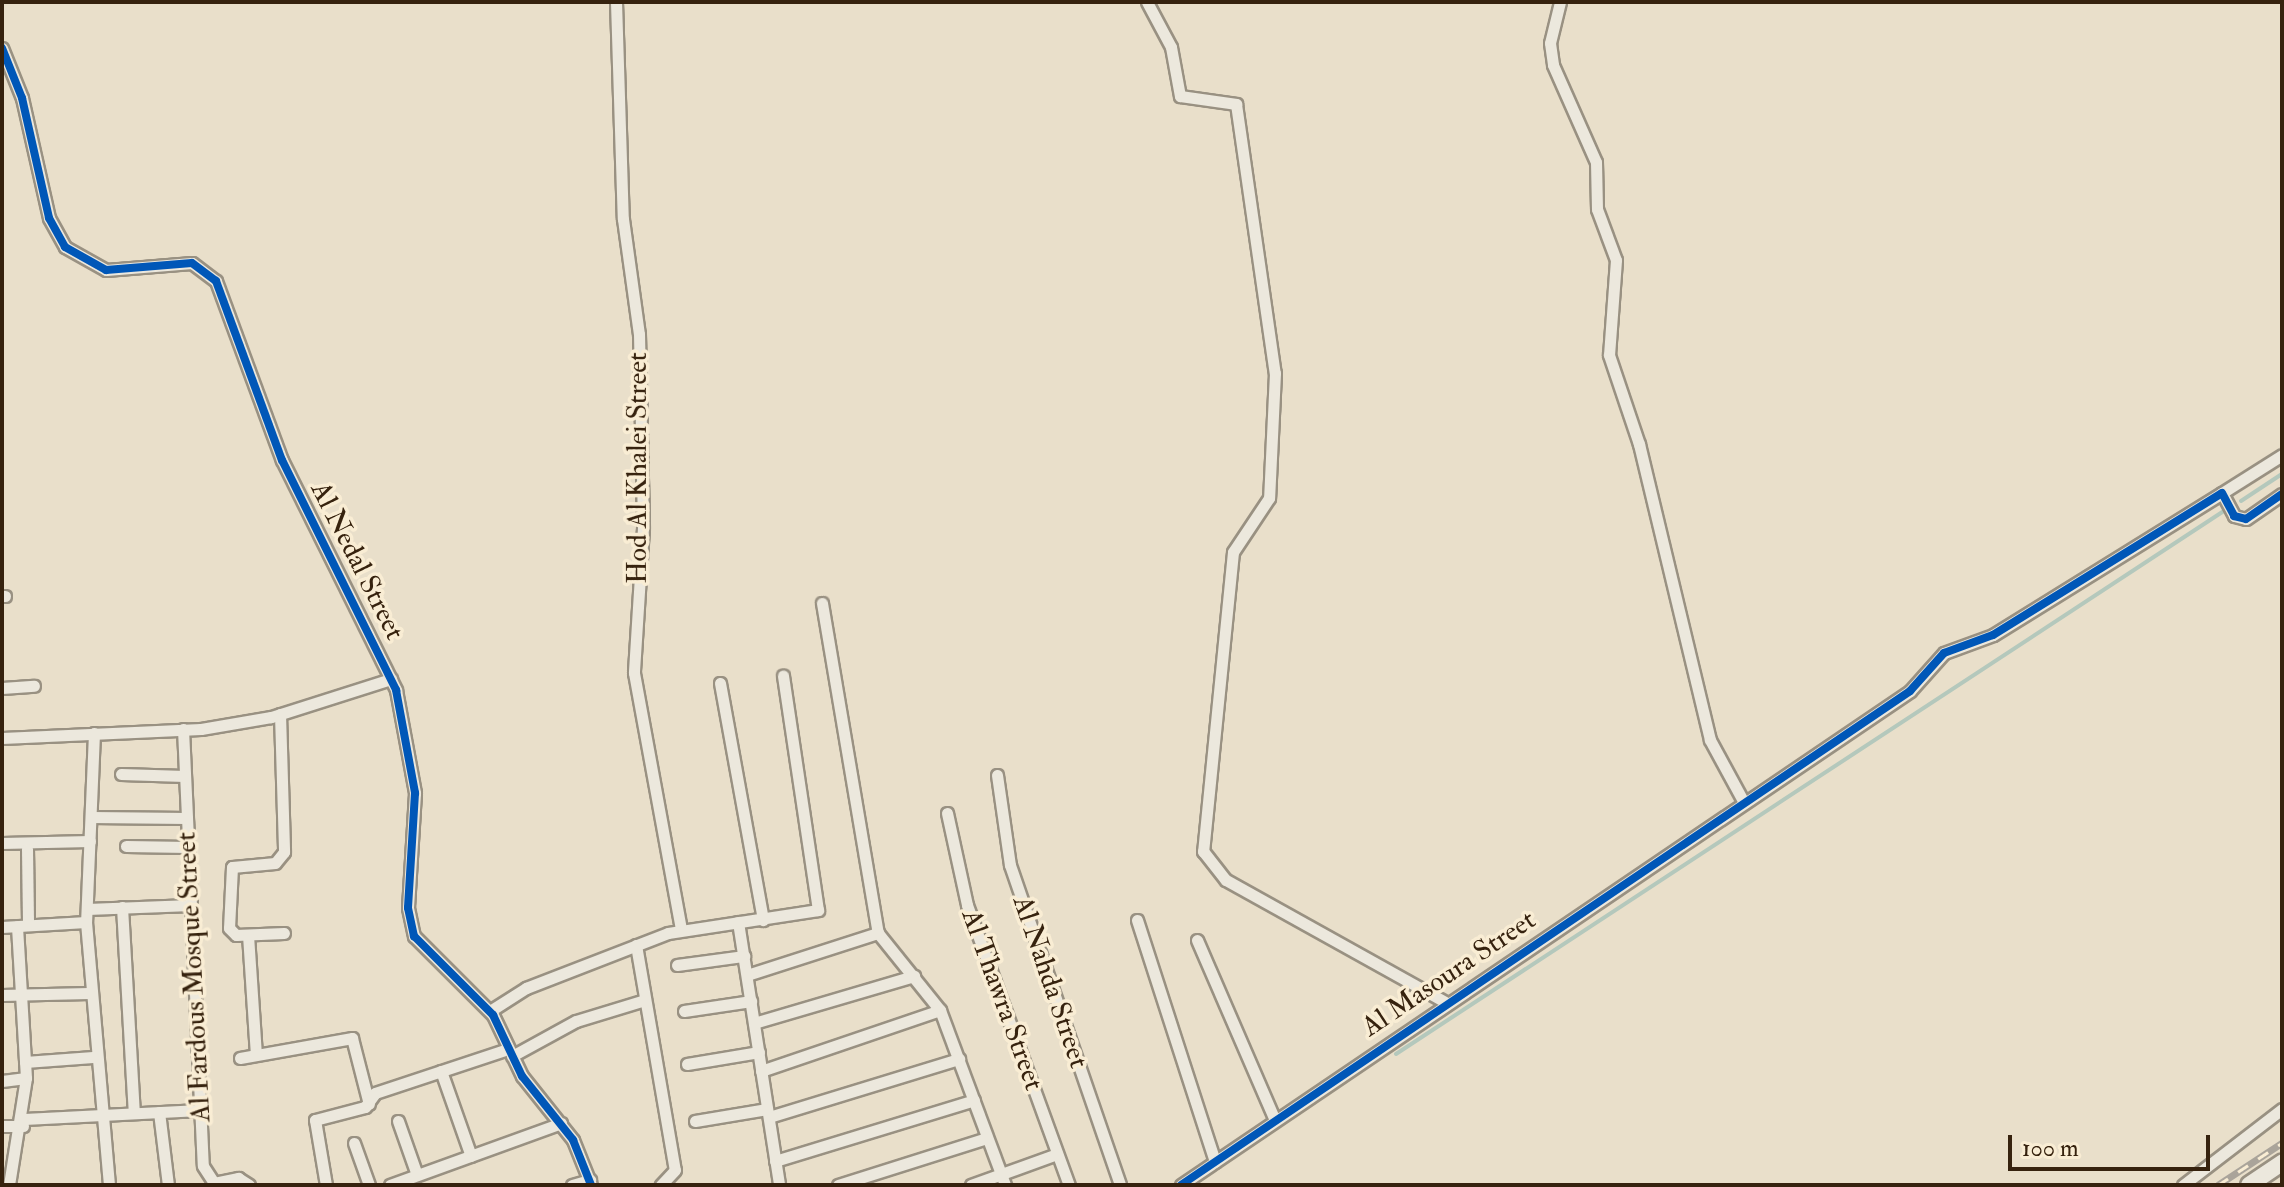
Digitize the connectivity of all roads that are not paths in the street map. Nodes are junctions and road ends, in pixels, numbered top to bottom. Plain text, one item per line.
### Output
1 (616, 2) edge
2 (1147, 2) edge
3 (1560, 2) edge
4 (2, 48) edge
5 (2282, 455) edge
6 (2222, 493) junction
7 (2282, 494) edge
8 (822, 603) dead end
9 (783, 676) dead end
10 (391, 679) junction
11 (720, 683) dead end
12 (34, 686) dead end
13 (2, 688) edge
14 (280, 714) junction
15 (183, 729) junction
16 (94, 733) junction
17 (2, 738) edge
18 (121, 774) dead end
19 (997, 775) dead end
20 (185, 776) junction
21 (1742, 799) junction
22 (947, 813) dead end
23 (91, 817) junction
24 (187, 818) junction
25 (90, 841) junction
26 (2, 843) edge
27 (126, 846) dead end
28 (188, 847) junction
29 (27, 849) dead end
30 (191, 905) junction
31 (122, 907) junction
32 (87, 909) junction
33 (763, 920) junction
34 (1137, 920) dead end
35 (86, 922) junction
36 (738, 922) junction
37 (23, 926) junction
38 (2, 927) edge
39 (681, 930) junction
40 (284, 933) dead end
41 (878, 933) junction
42 (248, 935) junction
43 (1197, 940) dead end
44 (636, 945) junction
45 (744, 956) junction
46 (677, 965) dead end
47 (747, 975) junction
48 (914, 976) junction
49 (89, 993) junction
50 (2, 995) edge
51 (21, 995) junction
52 (645, 1000) junction
53 (751, 1001) junction
54 (1445, 1002) junction
55 (940, 1010) junction
56 (490, 1011) junction
57 (684, 1011) dead end
58 (754, 1023) junction
59 (510, 1052) junction
60 (759, 1052) junction
61 (256, 1055) junction
62 (93, 1057) junction
63 (240, 1058) dead end
64 (959, 1059) junction
65 (25, 1062) junction
66 (687, 1064) dead end
67 (441, 1071) junction
68 (761, 1071) junction
69 (26, 1078) junction
70 (2, 1081) edge
71 (974, 1100) junction
72 (369, 1104) junction
73 (2282, 1109) edge
74 (200, 1110) junction
75 (159, 1112) junction
76 (134, 1113) junction
77 (768, 1113) junction
78 (97, 1115) junction
79 (1275, 1120) junction
80 (398, 1121) dead end
81 (695, 1121) dead end
82 (24, 1122) junction
83 (561, 1123) junction
84 (2, 1126) edge
85 (987, 1138) junction
86 (354, 1143) dead end
87 (1057, 1154) junction
88 (471, 1156) junction
89 (775, 1161) junction
90 (1215, 1162) junction
91 (2282, 1163) edge
92 (417, 1175) junction
93 (1003, 1180) edge
94 (591, 1183) edge
95 (9, 1185) edge
96 (109, 1185) edge
97 (168, 1185) edge
98 (249, 1185) edge
99 (326, 1185) edge
100 (369, 1185) edge
101 (390, 1185) edge
102 (572, 1185) edge
103 (661, 1185) edge
104 (779, 1185) edge
105 (838, 1185) edge
106 (971, 1185) edge
107 (1069, 1185) edge
108 (1120, 1185) edge
109 (1181, 1185) edge
110 (2183, 1185) edge
111 (2249, 1185) edge

1 - 39 street, Hod Al Khalei Street
2 - 54 street
3 - 21 street
4 - 10 street, Al Nedal Street
5 - 6 street, Al Masoura Street
6 - 7 street
6 - 21 street, Al Masoura Street
8 - 41 street
9 - 33 street
10 - 14 street
10 - 56 street, Al Nedal Street
11 - 33 street
12 - 13 street
14 - 15 street
14 - 42 street
15 - 16 street
15 - 20 street, Al Fardous Mosque Street
16 - 17 street
16 - 23 street
18 - 20 street
19 - 108 street, Al Nahda Street
20 - 24 street, Al Fardous Mosque Street
21 - 54 street, Al Masoura Street
22 - 87 street, Al Thawra Street
23 - 24 street
23 - 25 street
24 - 28 street, Al Fardous Mosque Street
25 - 26 street
25 - 32 street
27 - 28 street
28 - 30 street, Al Fardous Mosque Street
29 - 37 street
30 - 31 street
30 - 74 street, Al Fardous Mosque Street
31 - 32 street
31 - 76 street
32 - 35 street
33 - 36 street
34 - 90 street
35 - 37 street
35 - 49 street
36 - 39 street
36 - 45 street
37 - 38 street
37 - 51 street
39 - 44 street
40 - 42 street
41 - 47 street
41 - 48 street
42 - 61 street
43 - 79 street
44 - 52 street
44 - 56 street
45 - 46 street
45 - 47 street
47 - 53 street
48 - 55 street
48 - 58 street
49 - 51 street
49 - 62 street
50 - 51 street
51 - 65 street
52 - 59 street
52 - 103 street
53 - 57 street
53 - 58 street
54 - 79 street, Al Masoura Street
55 - 64 street
55 - 68 street
56 - 59 street, Al Nedal Street
58 - 60 street
59 - 67 street
59 - 83 street, Al Nedal Street
60 - 66 street
60 - 68 street
61 - 63 street
61 - 72 street
62 - 65 street
62 - 78 street
64 - 71 street
64 - 77 street
65 - 69 street
67 - 72 street
67 - 88 street
68 - 77 street
69 - 70 street
69 - 82 street
71 - 85 street
71 - 89 street
72 - 99 street
73 - 110 street
74 - 75 street
74 - 98 street, Al Fardous Mosque Street
75 - 76 street
75 - 97 street
76 - 78 street
77 - 81 street
77 - 89 street
78 - 82 street
78 - 96 street
79 - 90 street, Al Masoura Street
80 - 92 street
82 - 84 street
82 - 95 street
83 - 88 street
83 - 94 street, Al Nedal Street
85 - 93 street
85 - 105 street
86 - 100 street
87 - 93 street
87 - 107 street, Al Thawra Street
88 - 92 street
89 - 104 street
90 - 109 street, Al Masoura Street
91 - 111 main road
92 - 101 street
93 - 106 street
94 - 102 street

